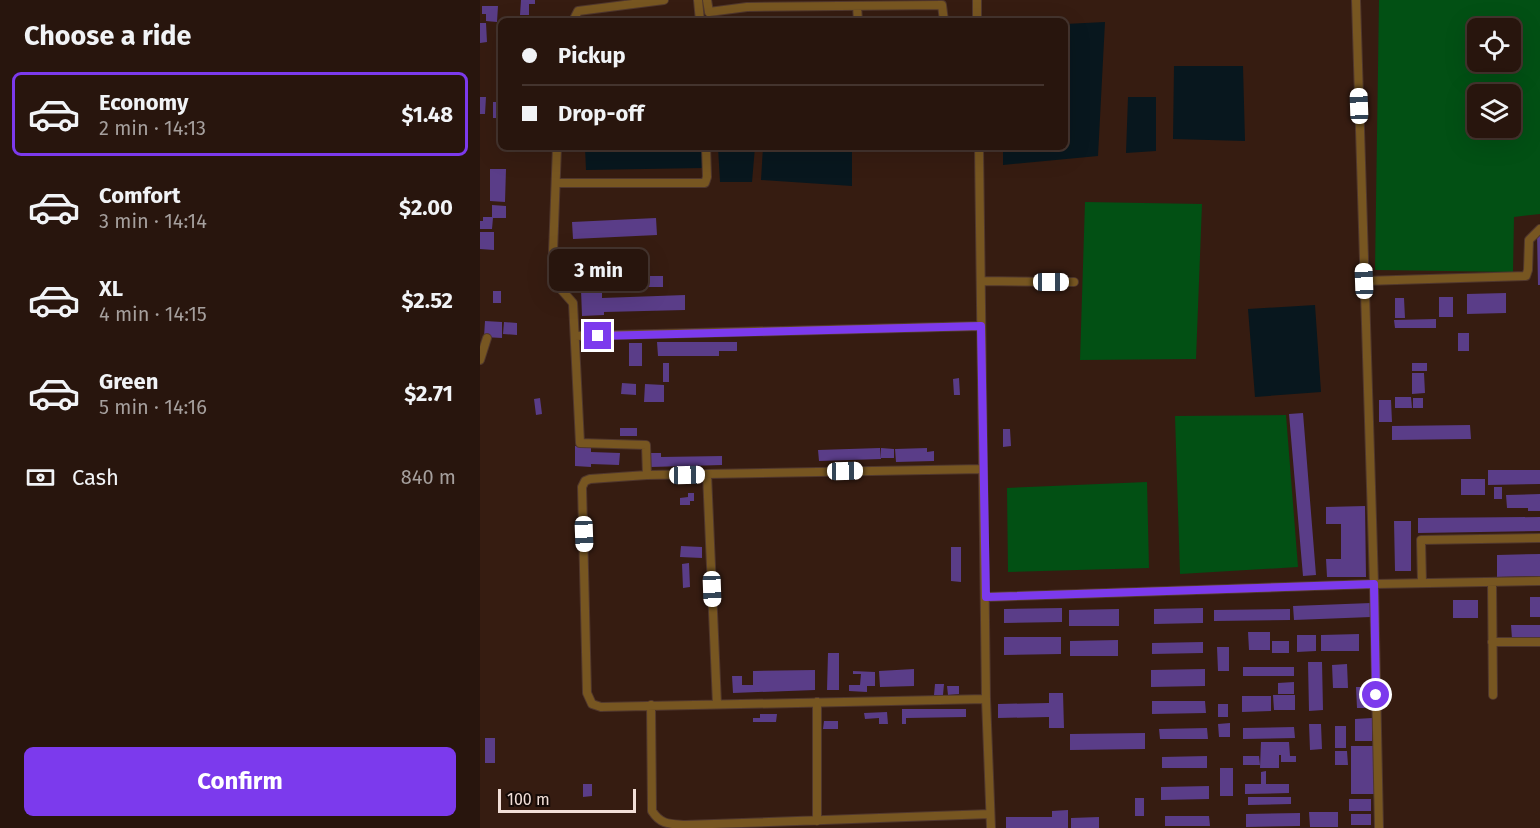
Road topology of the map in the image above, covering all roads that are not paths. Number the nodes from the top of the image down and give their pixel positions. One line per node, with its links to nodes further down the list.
1 (664, 0): 8 (street)
2 (698, 0): 9 (street)
3 (707, 0): 7 (street)
4 (976, 0): 12 (street)
5 (1356, 0): 19 (street)
6 (942, 2): 7 (street); 11 (street)
7 (857, 6): 10 (street)
8 (574, 18)
9 (699, 18)
10 (858, 18)
11 (944, 18)
12 (977, 18)
13 (557, 150): 16 (street)
14 (706, 150): 16 (street)
15 (979, 150): 18 (street)
16 (556, 183): 22 (street)
17 (1540, 229): 19 (street)
18 (981, 281): 20 (street); 21 (street)
19 (1364, 281): 31 (street)
20 (1074, 282)
21 (981, 326): 22 (street); 25 (street)
22 (575, 336): 27 (street)
23 (487, 338): 24 (street)
24 (480, 360)
25 (983, 469): 26 (street); 33 (street)
26 (707, 474): 27 (street); 39 (street)
27 (646, 475): 40 (street)
28 (1540, 538): 32 (street)
29 (1492, 582): 30 (street); 32 (street); 34 (street)
30 (1540, 582)
31 (1374, 584): 32 (street); 33 (street); 44 (street)
32 (1422, 584)
33 (986, 597): 37 (street)
34 (1492, 642): 35 (street); 36 (street)
35 (1540, 642)
36 (1493, 695)
37 (987, 699): 38 (street); 41 (street)
38 (817, 702): 39 (street); 42 (street)
39 (717, 704): 40 (street)
40 (651, 705): 42 (street)
41 (990, 814): 42 (street); 43 (street)
42 (817, 821)
43 (991, 828)
44 (1379, 828)

